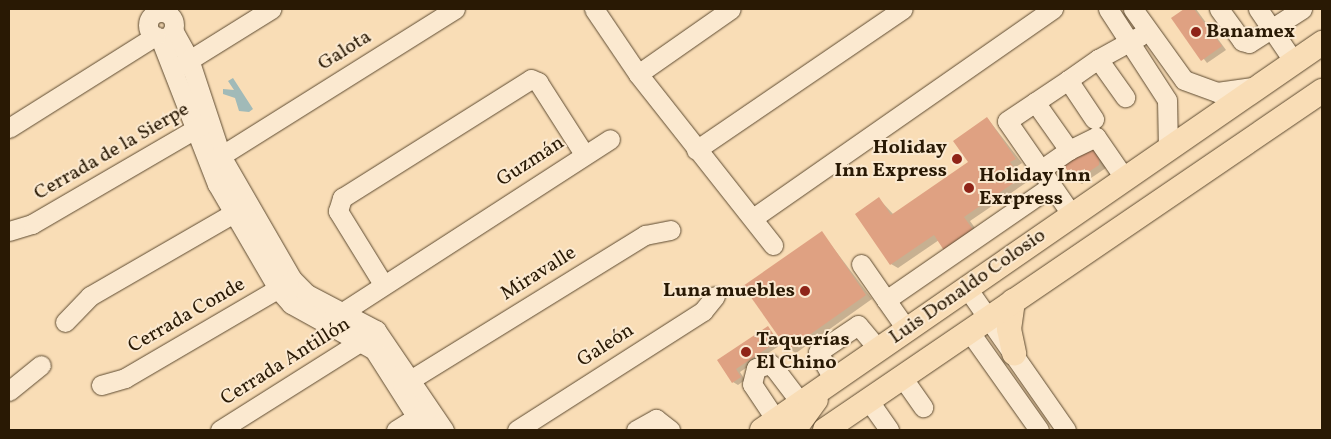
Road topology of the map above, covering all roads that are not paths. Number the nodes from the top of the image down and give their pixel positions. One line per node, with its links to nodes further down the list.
1 (271, 9): 18 (street)
2 (455, 9): 34 (street, Galota)
3 (594, 9): 19 (street)
4 (731, 9): 19 (street)
5 (903, 9): 31 (street)
6 (1108, 9): 14 (street)
7 (1133, 9): 13 (street)
8 (1219, 9): 12 (street)
9 (1258, 9): 12 (street)
10 (1302, 9): 12 (street)
11 (1045, 11): 40 (street)
12 (1272, 29): 17 (street)
13 (1148, 31): 14 (street); 21 (street)
14 (1131, 42): 16 (street); 30 (street)
15 (1322, 43): 17 (main road, Luis Donaldo Colosio)
16 (1098, 59): 20 (street); 23 (street)
17 (1294, 62): 21 (main road, Luis Donaldo Colosio)
18 (182, 64): 26 (street); 27 (street); 28 (street)
19 (638, 74): 31 (street)
20 (1068, 80): 24 (street); 25 (street)
21 (1258, 86): 30 (main road, Luis Donaldo Colosio)
22 (1322, 91): 50 (main road, Luis Donaldo Colosio)
23 (1125, 97)
24 (1035, 102): 32 (street); 35 (street)
25 (1094, 119)
26 (209, 121): 28 (street, Cerrada de la Sierpe); 34 (street)
27 (9, 128)
28 (192, 130): 34 (street); 42 (street, Cerrada de la Sierpe)
29 (610, 139): 33 (street)
30 (1168, 149): 36 (main road, Luis Donaldo Colosio)
31 (696, 150): 40 (street)
32 (1069, 150): 35 (street); 36 (street)
33 (584, 154): 46 (street, Guzmán); 46 (street, Guzmán)
34 (214, 160): 38 (street)
35 (1040, 170): 37 (street)
36 (1125, 179): 39 (main road, Luis Donaldo Colosio)
37 (1051, 186): 39 (street); 49 (street)
38 (240, 208): 45 (street); 52 (street)
39 (1072, 215): 47 (main road, Luis Donaldo Colosio)
40 (753, 218): 43 (street)
41 (671, 230): 60 (street, Miravalle)
42 (9, 231)
43 (772, 245)
44 (861, 264): 49 (street)
45 (285, 284): 51 (street); 61 (street, Cerrada Conde)
46 (383, 284): 51 (street)
47 (966, 288): 53 (street); 54 (main road, Luis Donaldo Colosio)
48 (715, 296): 72 (street, Galeón)
49 (886, 300): 54 (street)
50 (1013, 302): 53 (main road, Luis Donaldo Colosio); 57 (main road)
51 (334, 318): 55 (street)
52 (65, 322)
53 (978, 325): 57 (street); 59 (main road, Luis Donaldo Colosio); 77 (street)
54 (907, 330): 56 (main road, Luis Donaldo Colosio)
55 (369, 336): 60 (street); 69 (street, Cerrada Antillón)
56 (878, 349): 62 (main road, Luis Donaldo Colosio); 62 (street)
57 (1014, 353): 78 (street)
58 (41, 365): 63 (street)
59 (902, 378): 64 (main road, Luis Donaldo Colosio); 66 (street)
60 (406, 382): 67 (street)
61 (101, 385)
62 (827, 385): 65 (main road, Luis Donaldo Colosio); 68 (main road)
63 (9, 391)
64 (869, 401): 75 (main road, Luis Donaldo Colosio); 76 (street)
65 (800, 403): 68 (main road, Luis Donaldo Colosio); 68 (street)
66 (923, 407)
67 (424, 419): 70 (street); 71 (street)
68 (778, 427)
69 (220, 430)
70 (396, 430)
71 (444, 430)
72 (516, 430)
73 (636, 430): 74 (street)
74 (670, 430)
75 (826, 430)
76 (889, 430)
77 (1039, 430)
78 (1066, 430)

